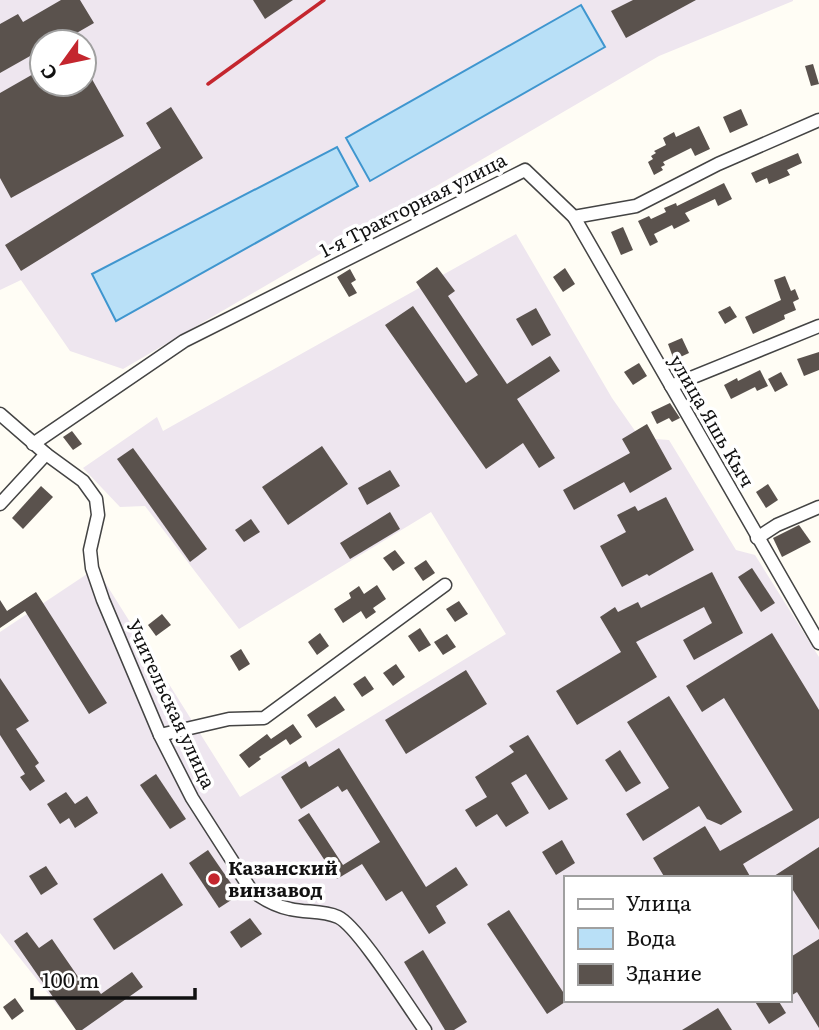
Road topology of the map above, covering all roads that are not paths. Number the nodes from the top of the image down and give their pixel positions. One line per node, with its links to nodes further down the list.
1 (819, 120): 2 (street)
2 (574, 217): 4 (street, улица Яшь Кыч); 6 (street, 1-я Тракторная улица)
3 (819, 326): 4 (street)
4 (671, 386): 10 (street, улица Яшь Кыч)
5 (0, 414): 6 (street, Учительская улица)
6 (33, 444): 7 (street, Учительская улица)
7 (46, 454): 8 (street); 13 (street, Учительская улица)
8 (0, 504)
9 (819, 507): 10 (street)
10 (757, 538): 12 (street, улица Яшь Кыч)
11 (445, 585): 13 (street)
12 (819, 643)
13 (160, 735): 14 (street, Учительская улица)
14 (425, 1030)

